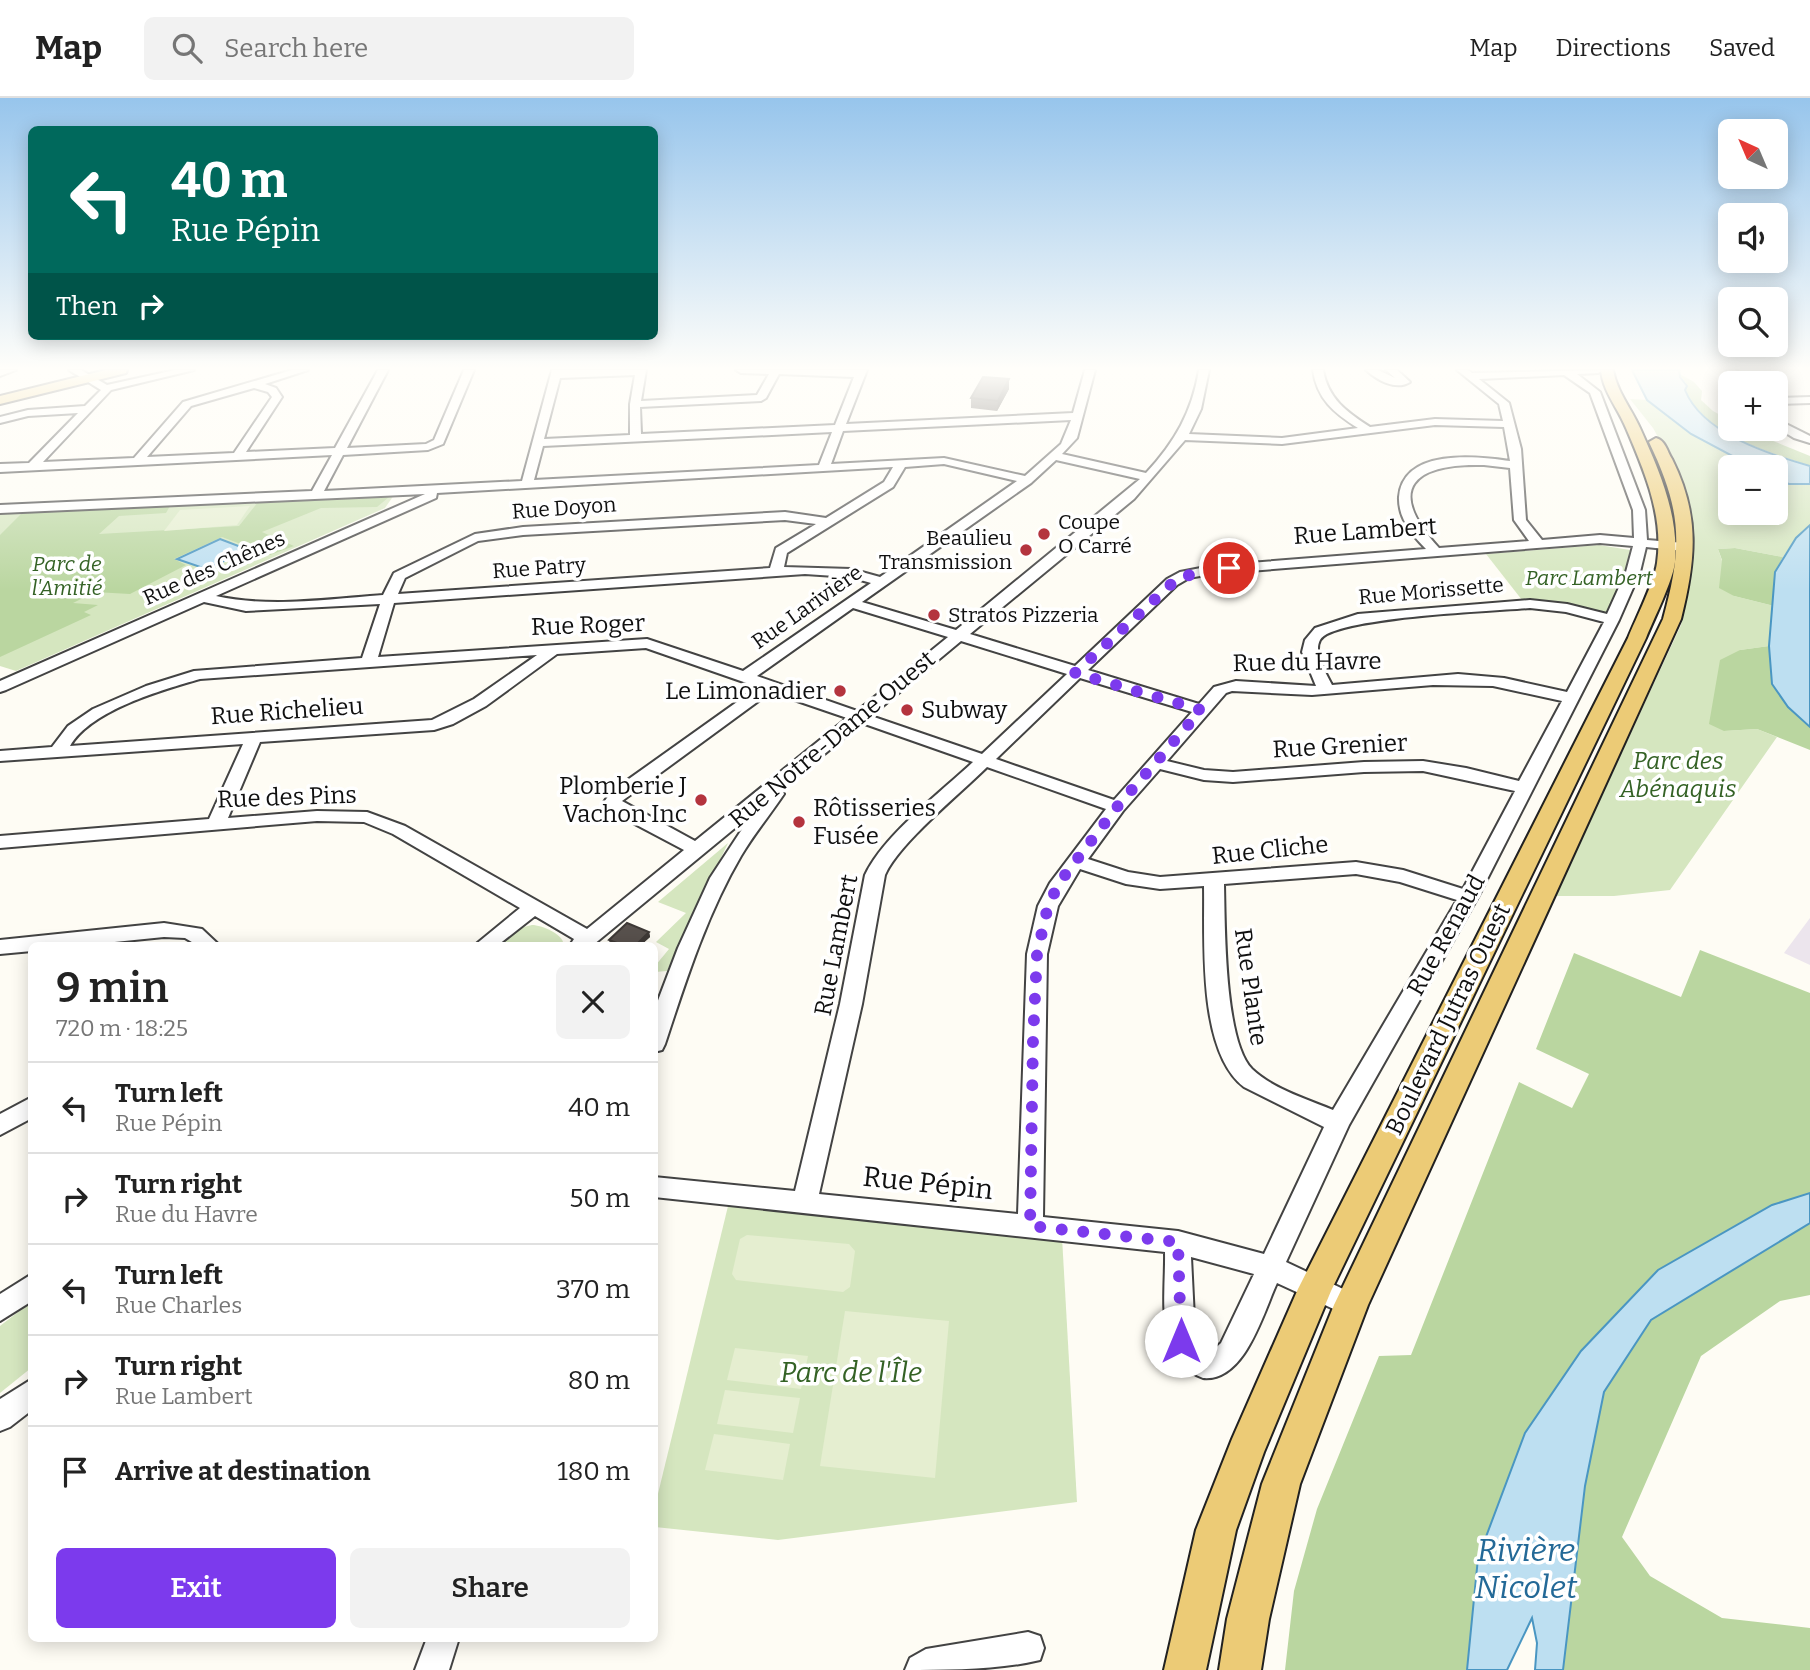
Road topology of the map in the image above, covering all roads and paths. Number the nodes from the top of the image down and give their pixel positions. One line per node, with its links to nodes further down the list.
1 (55, 443): 20 (street)
2 (153, 443): 16 (street)
3 (246, 443): 15 (street)
4 (345, 443): 13 (street)
5 (437, 443): 13 (street)
6 (538, 443): 24 (street)
7 (833, 443): 19 (street)
8 (1066, 443): 14 (street, Rue Larivière)
9 (1178, 443): 22 (street, Rue Notre-Dame Ouest)
10 (1512, 443): 18 (street)
11 (1615, 443): 30 (street, Rue Renaud)
12 (1640, 443): 30 (main road, Boulevard Jutras Ouest)
13 (340, 452): 15 (street); 26 (street)
14 (1054, 456): 22 (street); 23 (street, Rue Larivière)
15 (237, 457): 16 (street)
16 (137, 462): 20 (street)
17 (901, 463): 19 (street); 23 (street); 28 (street)
18 (1516, 465): 29 (street); 31 (street)
19 (824, 466): 24 (street)
20 (32, 467): 21 (street)
21 (0, 468)
22 (1149, 477): 38 (street, Rue Notre-Dame Ouest)
23 (1027, 480): 33 (street, Rue Larivière)
24 (527, 484): 25 (street)
25 (446, 489): 26 (street); 34 (street, Rue des Chênes)
26 (316, 495): 27 (street)
27 (0, 509)
28 (831, 522): 32 (street); 35 (street, Rue Doyon)
29 (1538, 544): 30 (street, Rue Lambert); 31 (street, Rue Lambert)
30 (1665, 544): 37 (street, Rue Renaud); 80 (main road, Boulevard Jutras Ouest); 81 (main road, Boulevard Jutras Ouest)
31 (1436, 552): 41 (street, Rue Lambert)
32 (776, 573): 33 (street, Rue Patry); 35 (street, Rue Patry)
33 (880, 581): 36 (street, Rue Larivière)
34 (202, 597): 35 (street, Rue Patry); 43 (street, Rue des Chênes)
35 (388, 600): 40 (street, Rue Doyon)
36 (849, 602): 38 (street); 42 (street, Rue Larivière)
37 (1612, 620): 45 (street, Rue Morissette); 46 (street, Rue Renaud)
38 (955, 637): 41 (street); 48 (street, Rue Notre-Dame Ouest)
39 (555, 648): 40 (street, Rue Roger); 42 (street, Rue Roger); 49 (street, Rue Richelieu)
40 (369, 661): 50 (street, Rue Roger)
41 (1075, 673): 47 (street); 52 (street, Rue Lambert)
42 (745, 677): 44 (street, Rue Roger)
43 (3, 682)
44 (769, 686): 48 (street, Rue Roger); 59 (street)
45 (1326, 690): 46 (street, Rue du Havre); 47 (street, Rue du Havre)
46 (1571, 698): 55 (street, Rue Renaud)
47 (1201, 710): 53 (street, Rue du Havre)
48 (860, 717): 52 (street, Rue Roger); 54 (street, Rue Notre-Dame Ouest)
49 (254, 738): 50 (street, Rue Richelieu); 57 (street)
50 (58, 752): 51 (street, Rue Richelieu)
51 (0, 756)
52 (985, 761): 56 (street, Rue Roger); 75 (street, Rue Lambert)
53 (1156, 762): 55 (street, Rue Grenier); 56 (street, Rue du Havre)
54 (785, 779): 59 (street, Rue Notre-Dame Ouest); 70 (street)
55 (1525, 788): 62 (street, Rue Renaud)
56 (1117, 807): 60 (street, Rue du Havre)
57 (216, 824): 58 (street, Rue des Pins); 63 (street, Rue des Pins)
58 (0, 842)
59 (698, 850): 67 (street, Rue Notre-Dame Ouest)
60 (1076, 861): 61 (street, Rue Cliche); 76 (street, Rue du Havre)
61 (1214, 881): 62 (street, Rue Cliche); 72 (street, Rue Plante)
62 (1468, 897): 72 (street, Rue Renaud)
63 (533, 908): 66 (street); 67 (street, Rue des Pins)
64 (51, 942): 65 (street)
65 (206, 942)
66 (489, 942)
67 (584, 942)
68 (28, 944): 69 (street)
69 (0, 947)
70 (658, 1033)
71 (28, 1108): 73 (street)
72 (1338, 1123): 78 (street, Rue Renaud)
73 (0, 1126)
74 (658, 1186): 75 (street, Rue Pépin)
75 (805, 1202): 76 (street, Rue Pépin)
76 (1030, 1226): 77 (street, Rue Pépin)
77 (1178, 1242): 78 (street, Rue Pépin); 78 (street, Rue Renaud)
78 (1269, 1267): 80 (street, Rue Pépin)
79 (28, 1289): 82 (street)
80 (1315, 1289): 81 (street, Rue Pépin); 89 (main road, Boulevard Jutras Ouest)
81 (1351, 1305): 90 (main road, Boulevard Jutras Ouest)
82 (0, 1309)
83 (28, 1395): 84 (street)
84 (0, 1417)
85 (442, 1642): 87 (street)
86 (1028, 1648): 88 (street)
87 (432, 1670)
88 (922, 1670)
89 (1185, 1670)
90 (1240, 1670)

